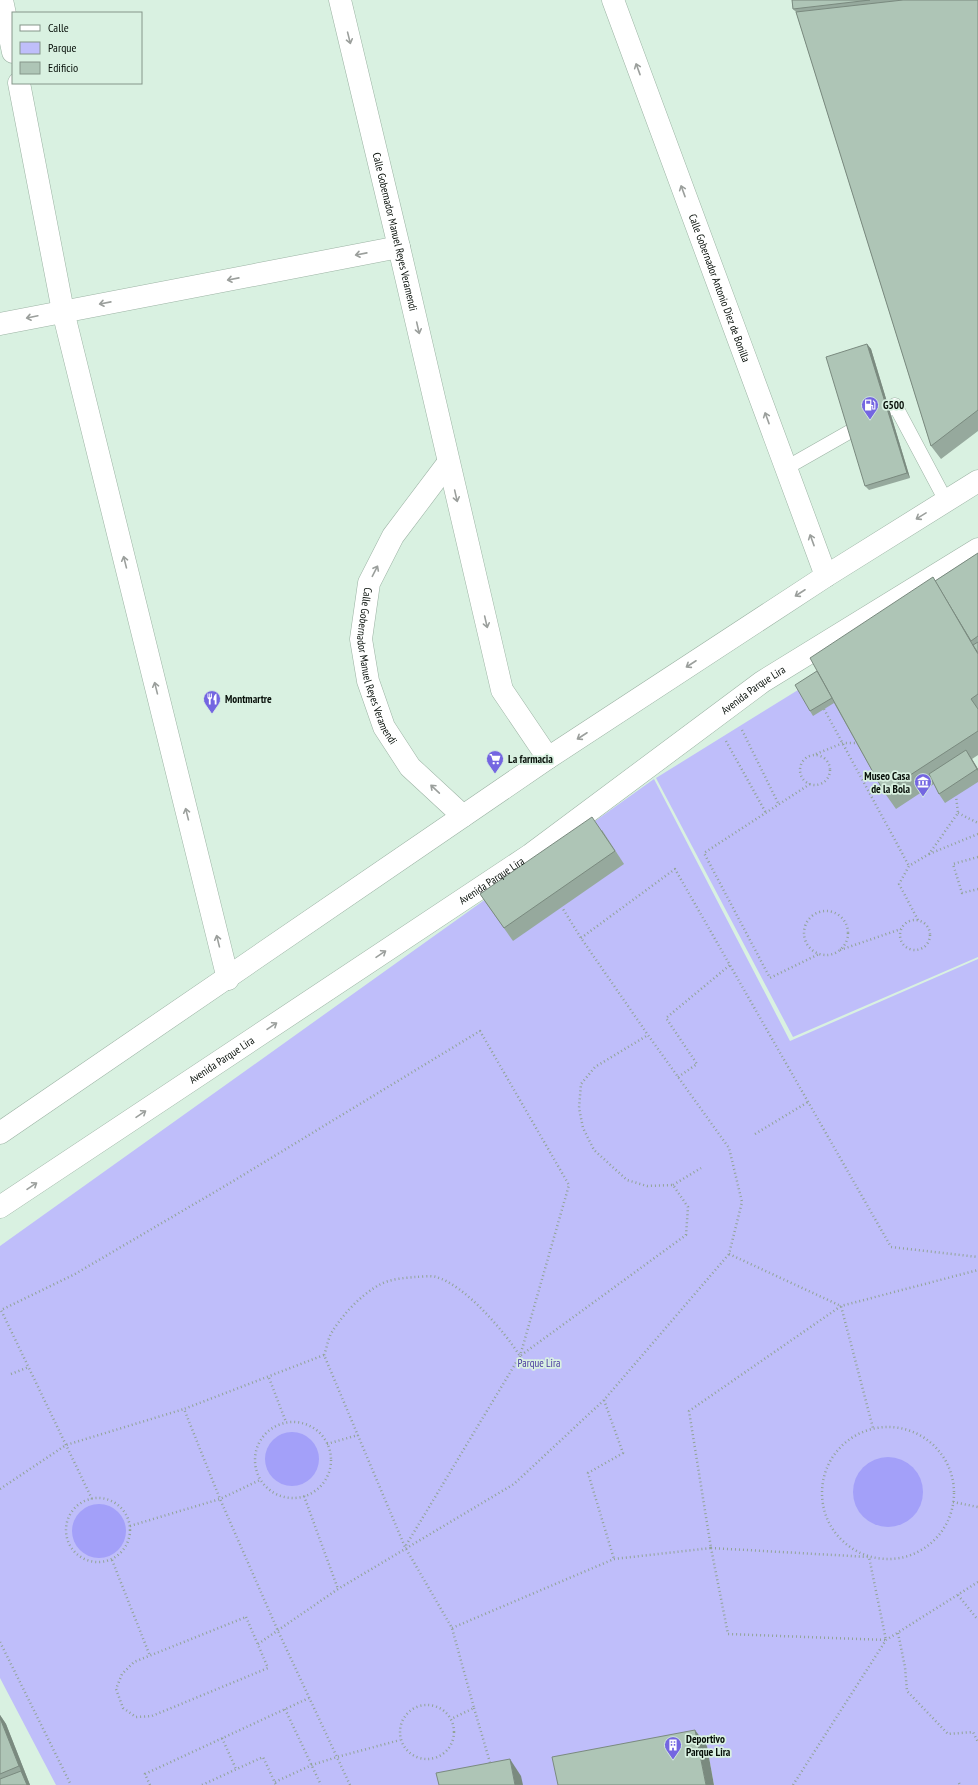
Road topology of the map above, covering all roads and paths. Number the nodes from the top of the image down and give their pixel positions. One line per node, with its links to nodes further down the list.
1 (2, 0): 4 (street)
2 (340, 0): 6 (street, Calle Gobernador Manuel Reyes Veramendi, one-way to 6)
3 (613, 0): 12 (street, Calle Gobernador Antonio Diez de Bonilla, one-way to 3)
4 (8, 46)
5 (19, 84): 7 (street)
6 (399, 247): 7 (street, one-way to 7); 11 (street, Calle Gobernador Manuel Reyes Veramendi, one-way to 11)
7 (63, 311): 8 (street, one-way to 8); 43 (street, one-way to 7)
8 (0, 324)
9 (889, 409): 14 (lane)
10 (850, 431): 12 (lane)
11 (448, 463): 23 (street, Calle Gobernador Manuel Reyes Veramendi, one-way to 23); 29 (street, Calle Gobernador Manuel Reyes Veramendi, one-way to 11)
12 (786, 468): 16 (street, Calle Gobernador Antonio Diez de Bonilla, one-way to 12)
13 (978, 481): 14 (street)
14 (946, 501): 16 (street, one-way to 16)
15 (978, 549): 51 (street, Avenida Parque Lira, one-way to 15)
16 (826, 576): 23 (street, one-way to 23)
17 (824, 709): 20 (path)
18 (736, 732): 26 (path)
19 (730, 736): 27 (path)
20 (843, 743): 21 (path); 22 (path); 34 (path)
21 (859, 743)
22 (815, 755): 24 (path); 24 (path)
23 (548, 758): 29 (street)
24 (810, 784): 26 (path)
25 (956, 796): 28 (path)
26 (779, 805): 27 (path)
27 (766, 813): 41 (path)
28 (958, 814): 30 (path); 32 (path)
29 (463, 816): 43 (street)
30 (978, 823)
31 (978, 834): 32 (path)
32 (927, 855): 34 (path)
33 (978, 857): 35 (path)
34 (909, 866): 37 (path)
35 (978, 889)
36 (563, 909): 39 (path)
37 (918, 920): 38 (path); 38 (path)
38 (901, 929): 40 (path)
39 (581, 938): 42 (path); 44 (path)
40 (840, 950): 41 (path); 41 (path)
41 (819, 954)
42 (730, 965): 45 (path); 46 (path)
43 (228, 979): 47 (street)
44 (648, 1035): 45 (path); 50 (path)
45 (678, 1077): 52 (path)
46 (808, 1102): 48 (path); 53 (path)
47 (0, 1133)
48 (755, 1134)
49 (701, 1168): 50 (path)
50 (673, 1185): 58 (path)
51 (0, 1207)
52 (729, 1254): 55 (path); 62 (path)
53 (978, 1257)
54 (978, 1270): 55 (path)
55 (841, 1306): 65 (path); 78 (path)
56 (1, 1310): 58 (path); 59 (path)
57 (324, 1355): 58 (path); 61 (path); 66 (path)
58 (520, 1356): 77 (path)
59 (29, 1367): 60 (path); 68 (path)
60 (11, 1374)
61 (268, 1378): 63 (path); 64 (path)
62 (604, 1400): 77 (path); 80 (path)
63 (184, 1409): 68 (path); 73 (path)
64 (286, 1422): 67 (path); 69 (path)
65 (873, 1428): 74 (path); 79 (path)
66 (358, 1435): 67 (path); 77 (path)
67 (327, 1444): 71 (path)
68 (66, 1445): 70 (path); 72 (path)
69 (260, 1480): 71 (path); 73 (path)
70 (0, 1489)
71 (304, 1496): 83 (path)
72 (92, 1499): 76 (path); 81 (path)
73 (220, 1499): 76 (path); 87 (path)
74 (953, 1502): 75 (path); 79 (path)
75 (978, 1507)
76 (130, 1526): 81 (path)
77 (405, 1548): 83 (path); 86 (path)
78 (711, 1548): 79 (path); 80 (path); 89 (path)
79 (869, 1557): 89 (path)
80 (614, 1559): 86 (path)
81 (112, 1560): 92 (path)
82 (978, 1582): 84 (path)
83 (338, 1589): 87 (path)
84 (958, 1595): 85 (path); 88 (path)
85 (978, 1620)
86 (452, 1628): 94 (path)
87 (278, 1631): 91 (path); 93 (path)
88 (898, 1633): 89 (path); 99 (path)
89 (886, 1640): 111 (path)
90 (0, 1642): 105 (path)
91 (258, 1644): 92 (path); 92 (path)
92 (150, 1656)
93 (309, 1698): 95 (path); 100 (path)
94 (474, 1708): 96 (path); 103 (path)
95 (285, 1709): 97 (path); 101 (path)
96 (451, 1719): 98 (path); 98 (path)
97 (222, 1738): 102 (path); 106 (path)
98 (400, 1740): 100 (path)
99 (978, 1742)
100 (337, 1756): 101 (path); 110 (path)
101 (312, 1765): 104 (path); 109 (path)
102 (236, 1769): 104 (path); 107 (path)
103 (493, 1774)
104 (274, 1782): 108 (path)
105 (71, 1785)
106 (150, 1785)
107 (202, 1785)
108 (276, 1785)
109 (321, 1785)
110 (350, 1785)
111 (794, 1785)

